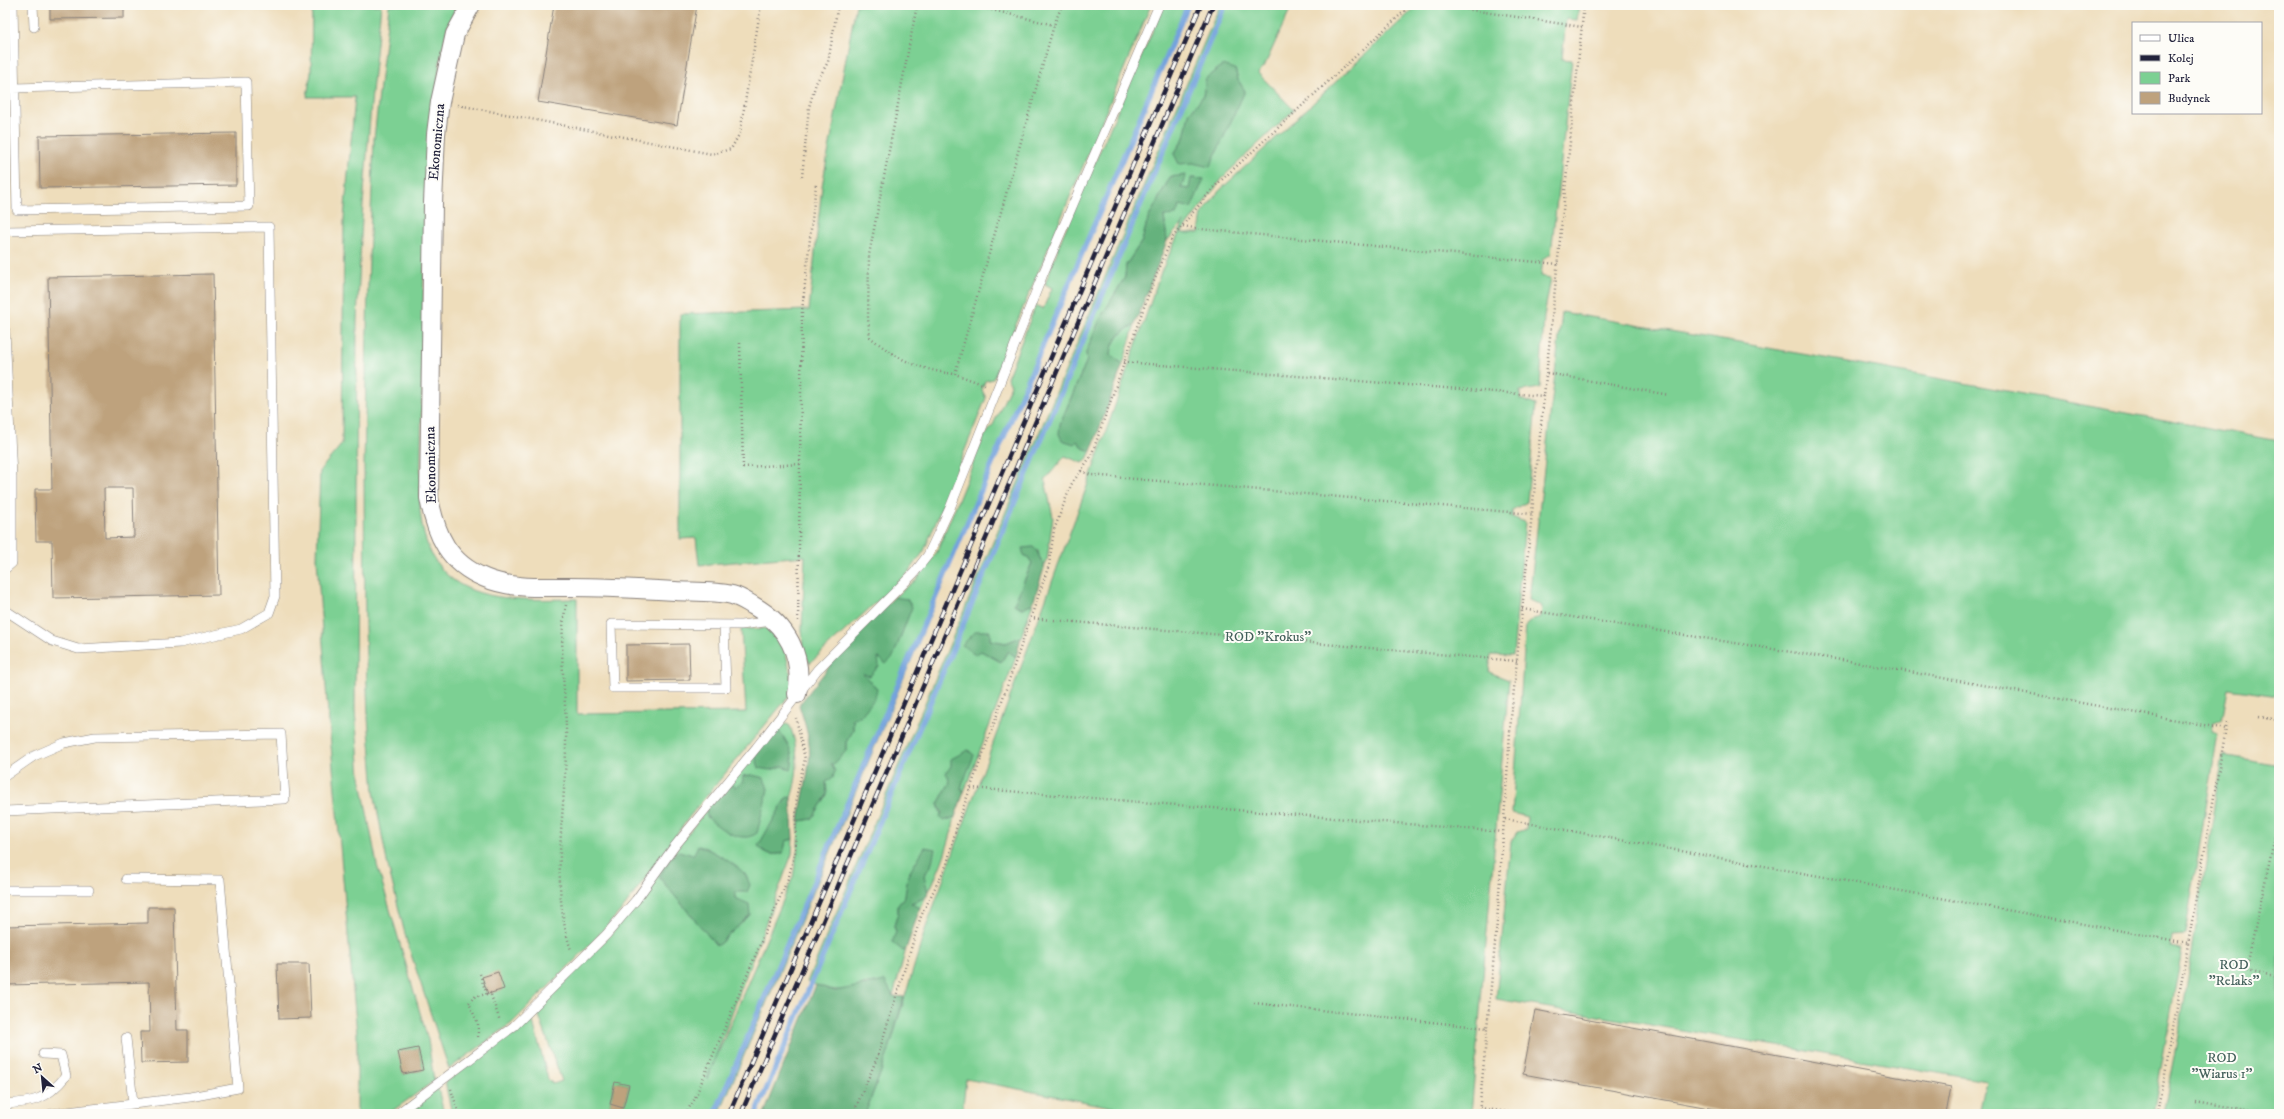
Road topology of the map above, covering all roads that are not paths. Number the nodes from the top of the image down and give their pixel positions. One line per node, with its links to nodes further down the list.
1 (13, 5): 6 (lane)
2 (33, 5): 5 (lane)
3 (471, 5): 13 (street, Ekonomiczna)
4 (1159, 5): 15 (lane)
5 (34, 27)
6 (10, 88): 6 (lane)
7 (5, 231): 12 (lane)
8 (5, 331): 9 (lane)
9 (7, 423): 10 (lane)
10 (8, 477): 11 (lane)
11 (5, 569)
12 (5, 610)
13 (774, 621): 14 (lane); 15 (street, Ekonomiczna)
14 (724, 625): 14 (lane)
15 (795, 698): 26 (lane)
16 (5, 776): 17 (lane)
17 (5, 811)
18 (126, 879): 23 (lane)
19 (5, 890): 20 (lane)
20 (89, 890)
21 (126, 1038): 23 (lane)
22 (43, 1054): 24 (lane)
23 (133, 1103): 25 (lane)
24 (5, 1104)
25 (51, 1114)
26 (396, 1114)

